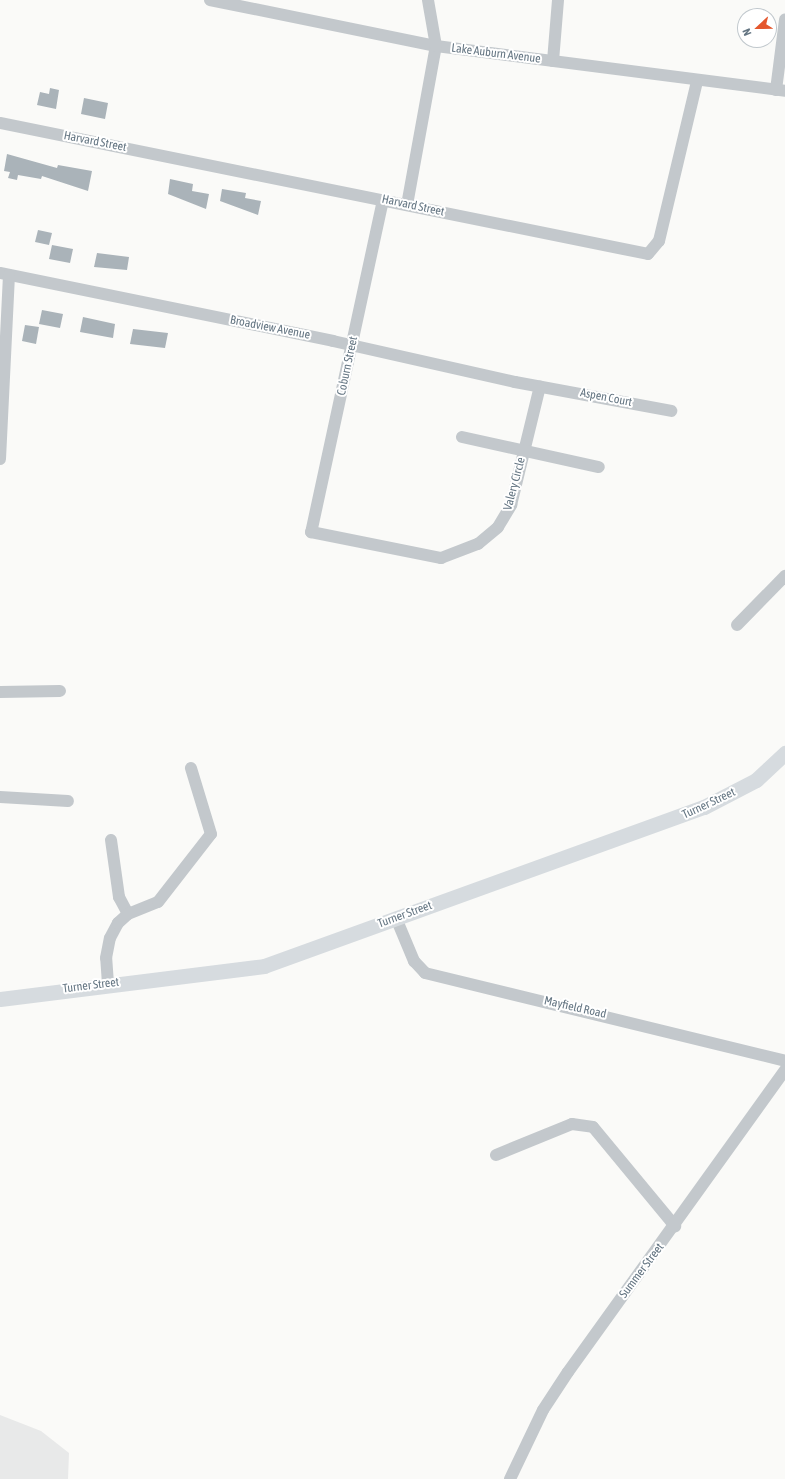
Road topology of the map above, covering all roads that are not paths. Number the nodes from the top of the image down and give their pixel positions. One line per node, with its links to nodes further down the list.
1 (210, 0): 5 (street, Lake Auburn Avenue)
2 (428, 0): 5 (street)
3 (558, 0): 6 (street)
4 (785, 20): 8 (street)
5 (436, 46): 6 (street, Lake Auburn Avenue); 11 (street)
6 (553, 61): 7 (street, Lake Auburn Avenue)
7 (697, 82): 8 (street, Lake Auburn Avenue); 11 (street, Harvard Street)
8 (780, 91)
9 (0, 123): 10 (street, Harvard Street)
10 (383, 200): 11 (street, Harvard Street); 13 (street, Coburn Street)
11 (407, 205)
12 (5, 274): 13 (street, Broadview Avenue); 18 (street)
13 (352, 345): 14 (street, Broadview Avenue); 20 (street, Coburn Street)
14 (540, 386): 15 (street, Aspen Court); 17 (street, Valery Circle)
15 (671, 411)
16 (462, 437): 17 (street)
17 (524, 450): 19 (street); 20 (street, Valery Circle)
18 (0, 459)
19 (599, 467)
20 (311, 532)
21 (785, 576): 22 (street)
22 (737, 624)
23 (60, 691): 24 (street)
24 (0, 692)
25 (785, 753): 31 (main road, Turner Street)
26 (191, 768): 30 (street)
27 (0, 797): 28 (street)
28 (68, 801)
29 (111, 840): 30 (street)
30 (128, 914): 32 (street)
31 (396, 918): 32 (main road, Turner Street); 34 (street, Mayfield Road)
32 (108, 984): 33 (main road, Turner Street)
33 (0, 999)
34 (785, 1061)
35 (785, 1070): 37 (street, Summer Street)
36 (496, 1156): 37 (street)
37 (675, 1226): 38 (street, Summer Street)
38 (510, 1479)

